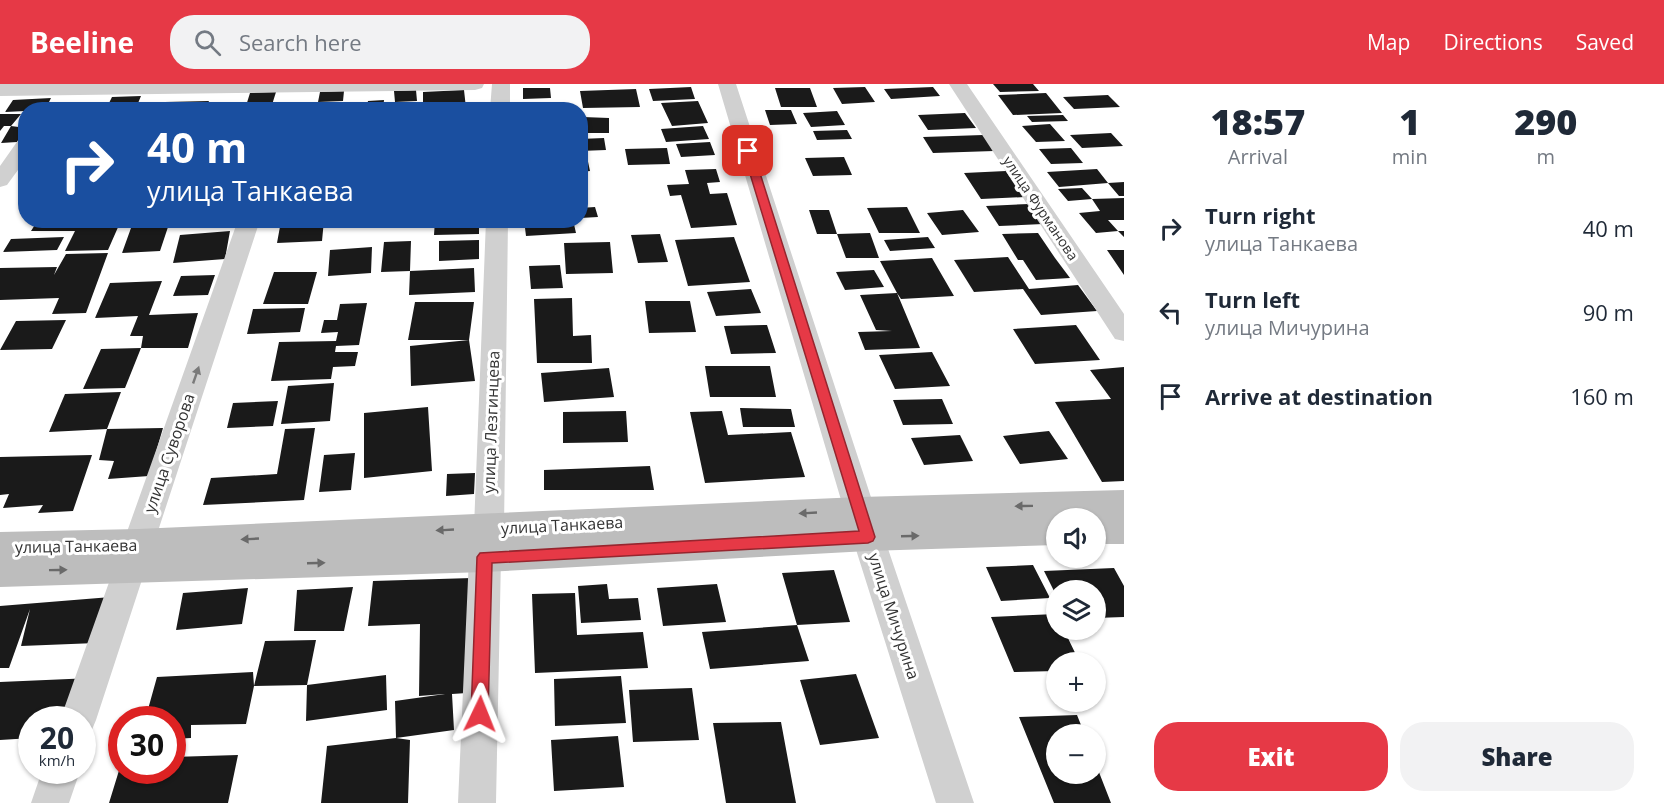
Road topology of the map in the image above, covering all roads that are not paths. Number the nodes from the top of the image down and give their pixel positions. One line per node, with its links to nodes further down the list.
1 (475, 84): 5 (street)
2 (501, 84): 10 (street)
3 (727, 84): 17 (street, улица Мичурина)
4 (958, 84): 15 (street, улица Фурманова)
5 (289, 86): 6 (street); 9 (street)
6 (61, 89): 7 (street); 8 (street)
7 (0, 90)
8 (53, 102)
9 (282, 102)
10 (501, 102)
11 (18, 155): 12 (street)
12 (0, 181)
13 (246, 228): 23 (street, улица Суворова, one-way to 13)
14 (497, 228): 21 (street, улица Лезгинцева)
15 (1124, 333)
16 (1124, 504): 17 (main road, улица Танкаева, one-way to 17)
17 (864, 524): 20 (main road, улица Танкаева, one-way to 20); 21 (main road, улица Танкаева); 29 (street, улица Мичурина)
18 (1106, 530): 19 (main road)
19 (1124, 530)
20 (1046, 531)
21 (487, 543): 23 (main road, улица Танкаева); 28 (street, улица Лезгинцева)
22 (0, 547): 23 (main road, улица Танкаева)
23 (133, 557): 24 (main road, улица Танкаева, one-way to 23); 25 (street, улица Суворова)
24 (0, 572)
25 (83, 706)
26 (57, 784): 27 (street)
27 (50, 803)
28 (477, 803)
29 (956, 803)

